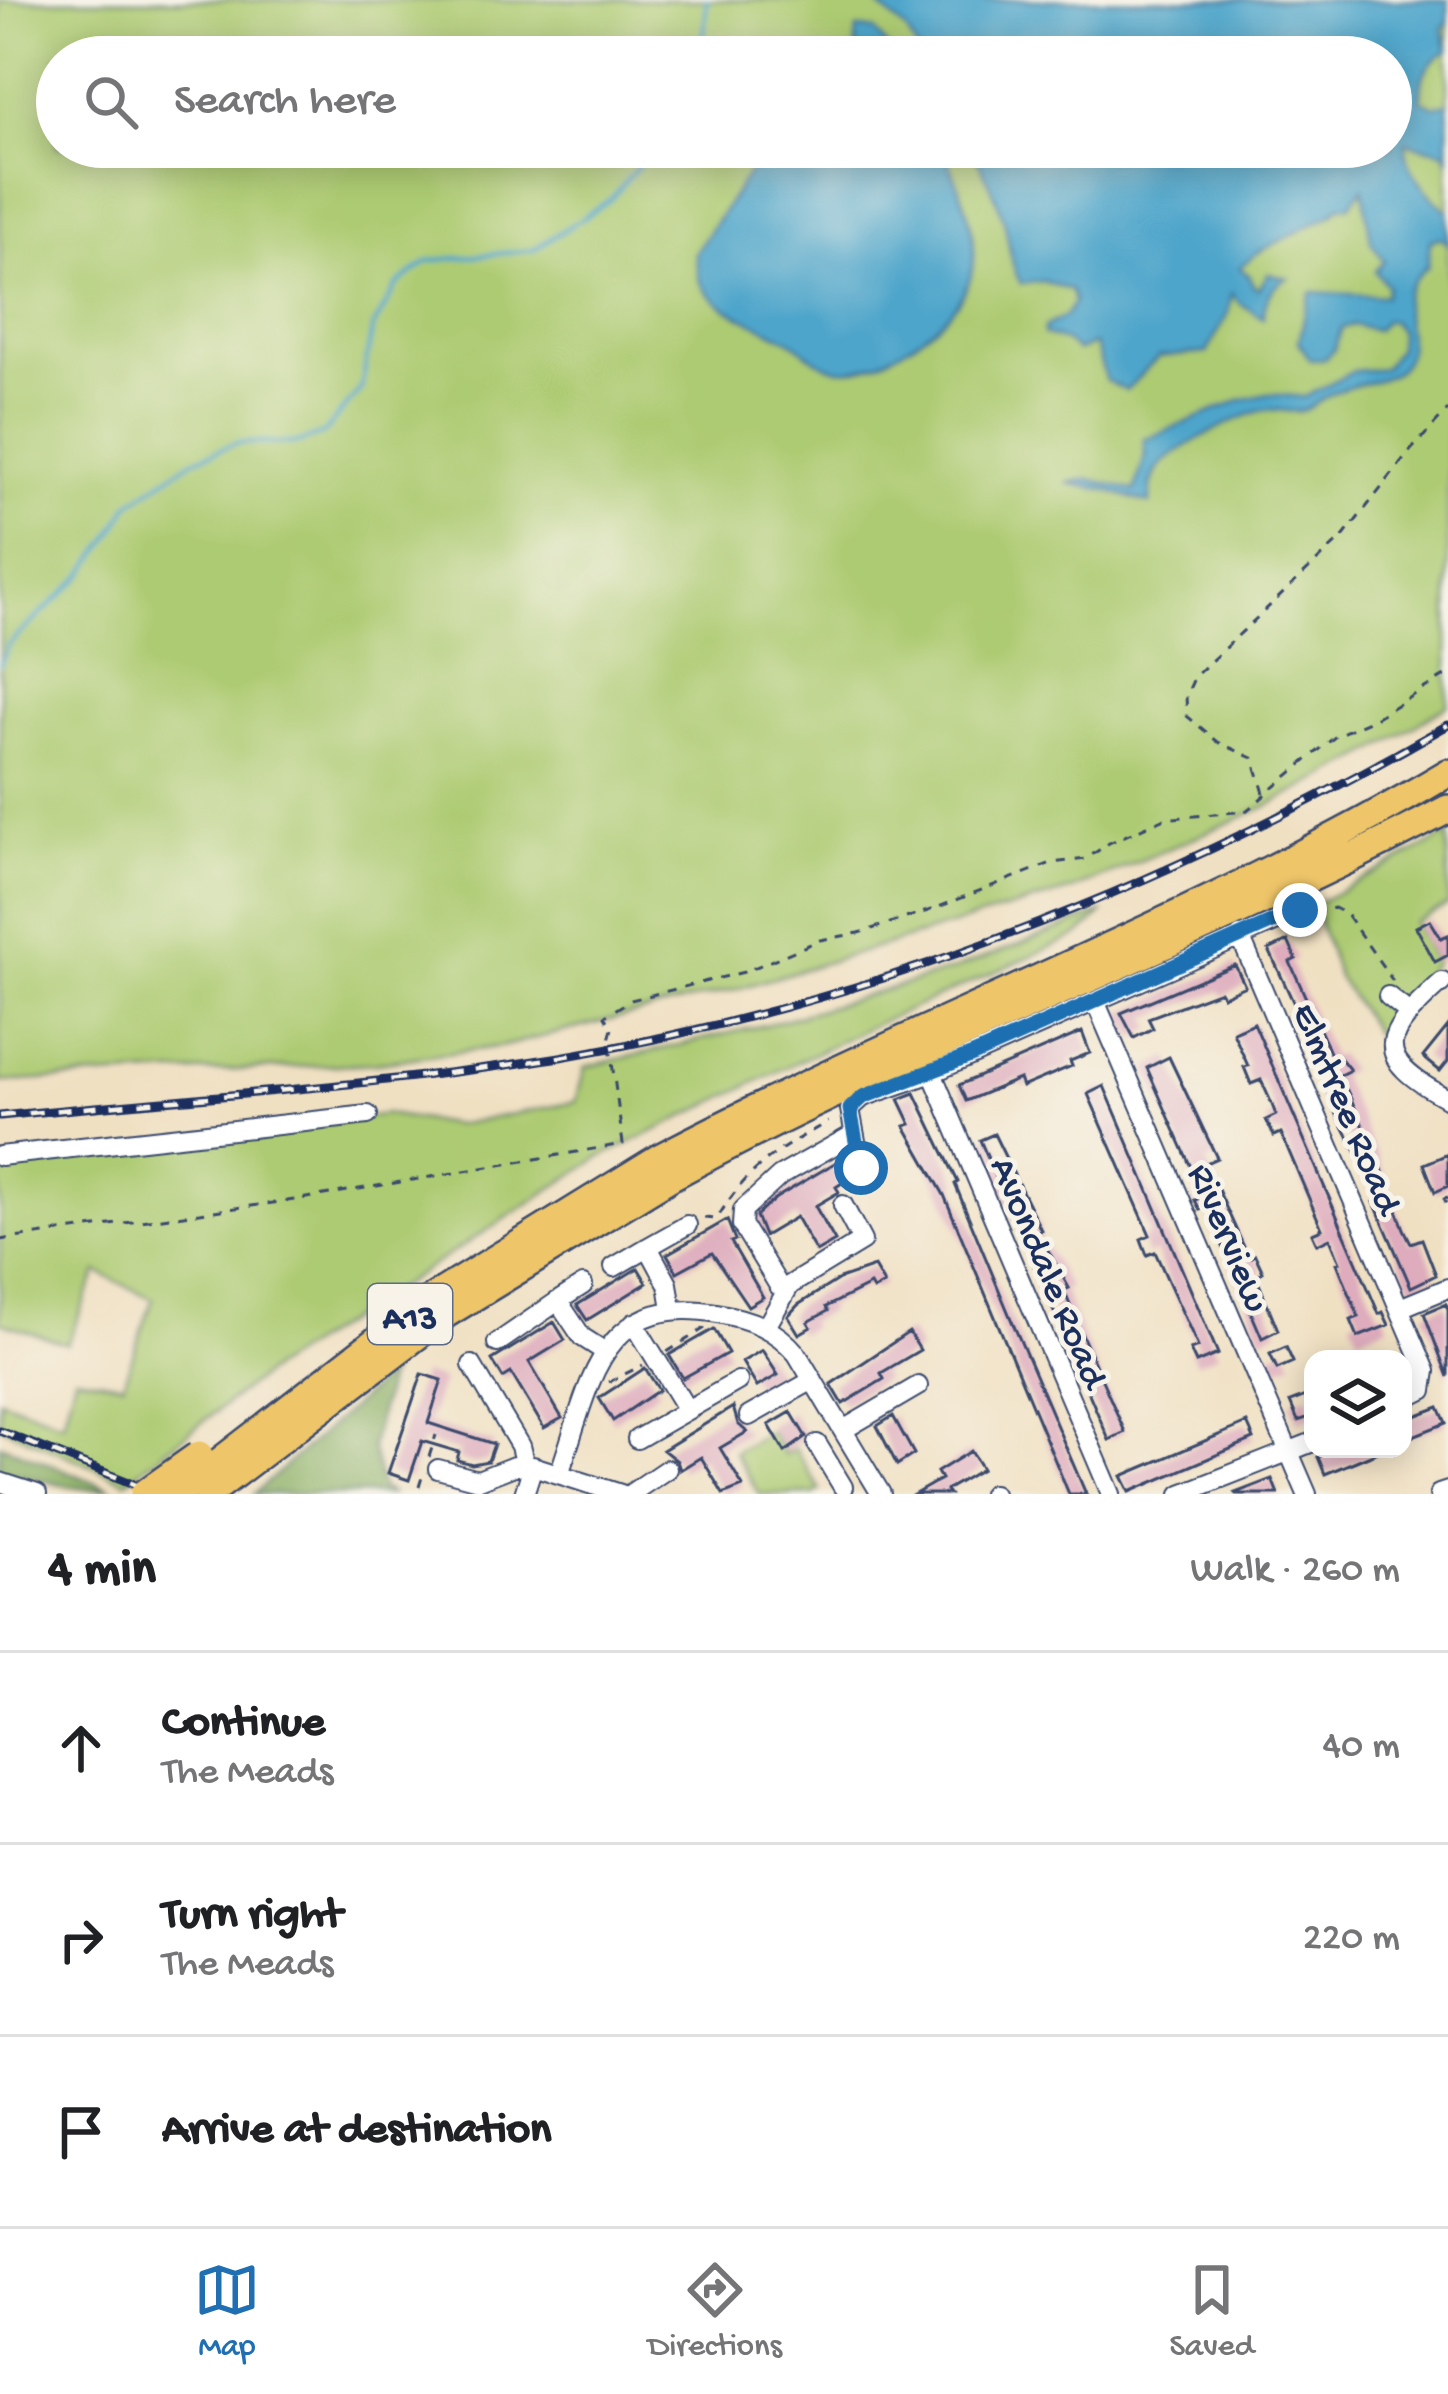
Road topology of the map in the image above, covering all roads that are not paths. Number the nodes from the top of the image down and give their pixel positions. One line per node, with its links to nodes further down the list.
1 (1448, 773): 14 (highway, A13)
2 (1448, 809): 14 (highway, A13)
3 (1300, 910): 4 (street)
4 (1240, 936): 7 (street); 25 (street, Elmtree Road)
5 (1442, 982): 8 (street)
6 (1388, 996): 8 (street)
7 (1096, 1003): 9 (street); 43 (street, Riverview)
8 (1402, 1019): 10 (street)
9 (932, 1073): 12 (street); 63 (street, Avondale Road)
10 (1448, 1099)
11 (368, 1115): 13 (street)
12 (854, 1134): 15 (street); 21 (street)
13 (0, 1156)
14 (665, 1168): 23 (highway, A13, bridge); 37 (highway, A13, bridge)
15 (861, 1168)
16 (843, 1204): 28 (street)
17 (691, 1221): 18 (street)
18 (648, 1247): 19 (street); 26 (street)
19 (614, 1267)
20 (583, 1285): 24 (street)
21 (778, 1286)
22 (1448, 1288): 25 (street)
23 (429, 1300): 55 (highway, A13, bridge); 56 (highway, A13, bridge)
24 (558, 1301): 29 (street); 30 (street)
25 (1400, 1308): 35 (street, Elmtree Road)
26 (672, 1310): 27 (street); 28 (street)
27 (634, 1323): 30 (street); 36 (street)
28 (766, 1327): 32 (street)
29 (497, 1343)
30 (604, 1351): 48 (street)
31 (472, 1365): 44 (street)
32 (813, 1380): 38 (street); 39 (street)
33 (738, 1381): 36 (street)
34 (918, 1386): 39 (street)
35 (1412, 1396)
36 (688, 1410): 40 (street)
37 (310, 1416): 57 (highway, A13, bridge); 58 (highway, A13, bridge)
38 (749, 1416)
39 (843, 1430): 47 (street)
40 (637, 1439)
41 (817, 1444): 52 (street)
42 (1304, 1446): 43 (street)
43 (1288, 1452): 64 (street); 65 (street, Riverview)
44 (529, 1466): 48 (street); 50 (street); 59 (street)
45 (434, 1468): 50 (street)
46 (667, 1469): 61 (street)
47 (868, 1472): 52 (street); 62 (street)
48 (559, 1474): 51 (street)
49 (0, 1482): 54 (street)
50 (460, 1486)
51 (599, 1491): 60 (street)
52 (838, 1491)
53 (1448, 1491): 66 (street)
54 (37, 1494)
55 (144, 1494)
56 (178, 1494)
57 (208, 1494)
58 (231, 1494)
59 (524, 1494)
60 (620, 1494)
61 (630, 1494)
62 (881, 1494)
63 (1111, 1494)
64 (1181, 1494)
65 (1307, 1494)
66 (1439, 1494)

